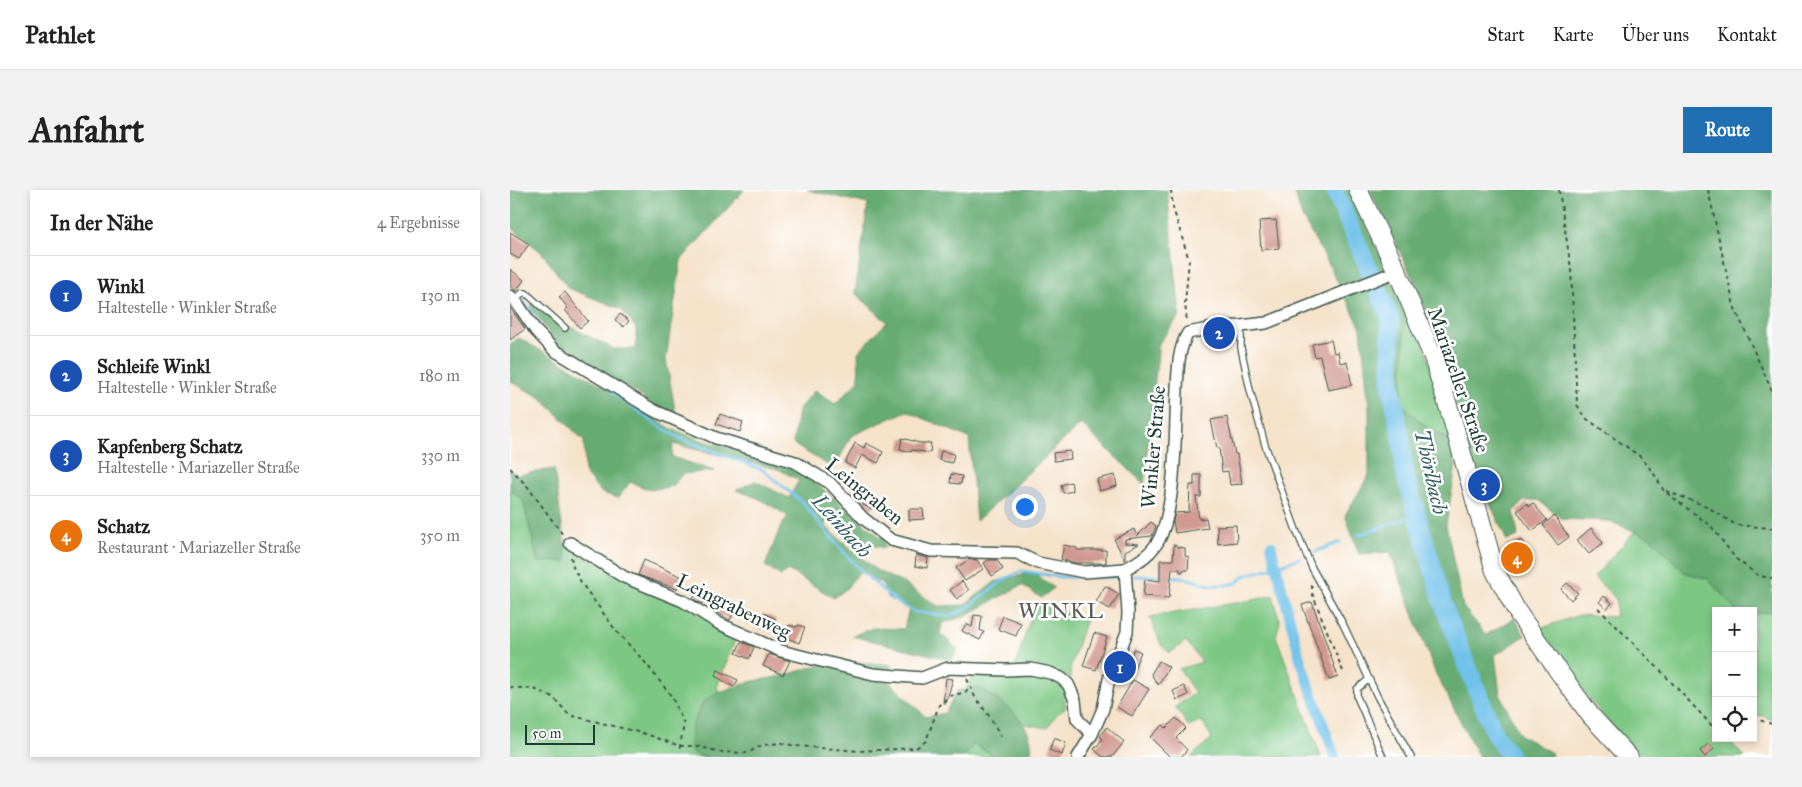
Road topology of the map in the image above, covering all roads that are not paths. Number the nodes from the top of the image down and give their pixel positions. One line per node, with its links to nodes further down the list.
1 (1358, 190): 2 (main road, Mariazeller Straße)
2 (1394, 272): 4 (street); 13 (main road, Mariazeller Straße)
3 (516, 297): 5 (lane); 7 (street, Leingraben)
4 (1241, 326): 7 (street, Winkler Straße); 8 (lane)
5 (565, 328)
6 (570, 543): 9 (street, Leingrabenweg)
7 (1125, 569): 9 (street)
8 (1369, 679): 11 (lane); 12 (lane)
9 (1092, 734): 10 (street)
10 (1078, 757)
11 (1382, 757)
12 (1411, 757)
13 (1629, 757)

